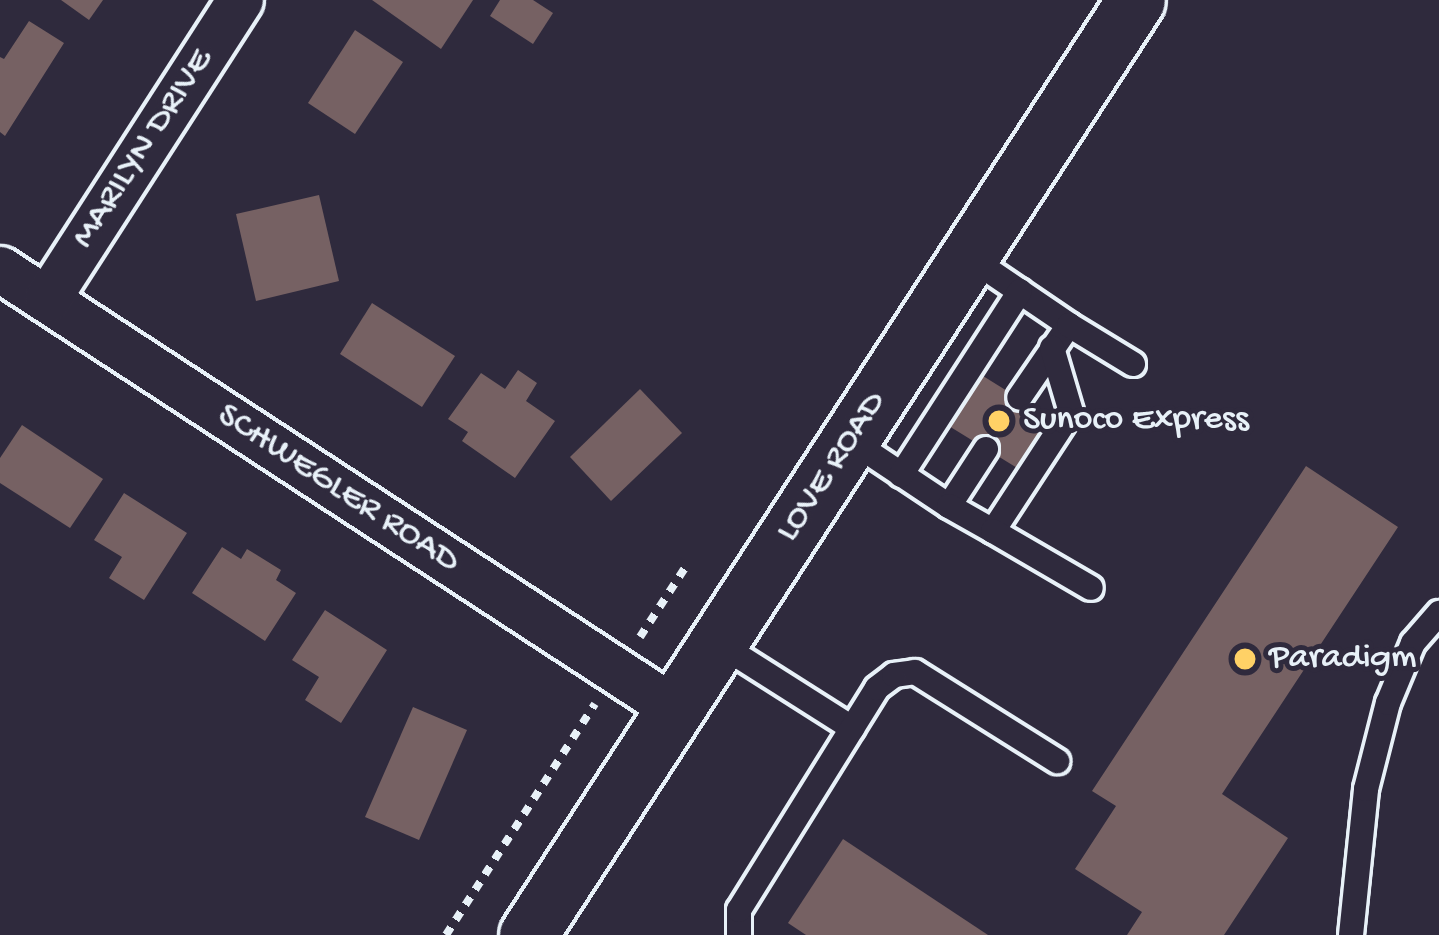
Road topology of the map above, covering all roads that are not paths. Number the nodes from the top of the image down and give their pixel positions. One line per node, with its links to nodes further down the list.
1 (240, 0): 6 (street, MARILYN DRIVE)
2 (1136, 0): 3 (street, LOVE ROAD)
3 (969, 257): 5 (lane); 11 (street, LOVE ROAD)
4 (0, 269): 6 (street, SCHWEGLER ROAD)
5 (1020, 292): 7 (lane); 13 (lane)
6 (46, 299): 19 (street, SCHWEGLER ROAD)
7 (1069, 325): 8 (lane); 9 (lane)
8 (1052, 348): 10 (lane); 15 (lane)
9 (1133, 364)
10 (1019, 398)
11 (850, 440): 13 (lane); 18 (street, LOVE ROAD)
12 (986, 449): 14 (lane)
13 (901, 476): 14 (lane)
14 (949, 506): 15 (lane)
15 (993, 531): 16 (lane)
16 (1091, 588)
17 (1439, 613): 24 (lane)
18 (718, 644): 19 (street, LOVE ROAD); 20 (lane)
19 (675, 710): 22 (street, LOVE ROAD)
20 (852, 728): 21 (lane); 23 (lane)
21 (1057, 761)
22 (542, 930)
23 (739, 935)
24 (1351, 935)

